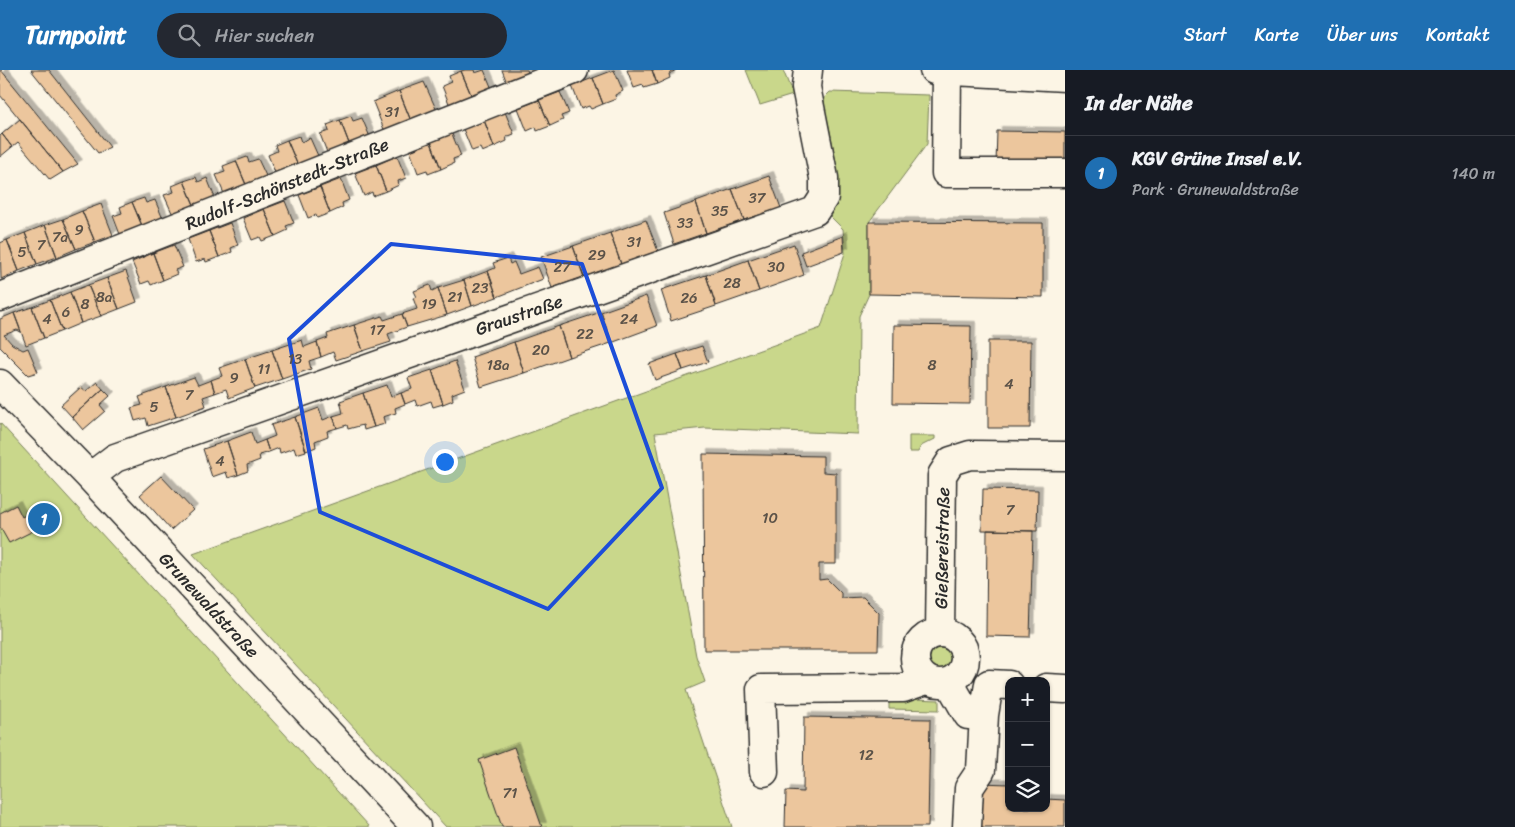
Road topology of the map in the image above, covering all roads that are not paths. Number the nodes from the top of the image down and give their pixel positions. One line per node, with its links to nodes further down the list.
1 (574, 70): 8 (street, Rudolf-Schönstedt-Straße)
2 (808, 70): 11 (street, Graustraße)
3 (934, 70): 4 (street)
4 (947, 70): 5 (street); 7 (street)
5 (1008, 72): 6 (street)
6 (1065, 77)
7 (1065, 173)
8 (0, 297)
9 (0, 384): 11 (street, Grunewaldstraße)
10 (1065, 456): 12 (street, Gießereistraße)
11 (90, 477): 19 (street, Grunewaldstraße)
12 (940, 633): 13 (street, Gießereistraße); 13 (street, Gießereistraße)
13 (938, 681): 17 (street); 18 (street)
14 (1005, 685): 17 (street)
15 (1050, 688): 16 (street)
16 (1065, 689)
17 (984, 715): 20 (street)
18 (764, 772)
19 (416, 827)
20 (967, 827)

